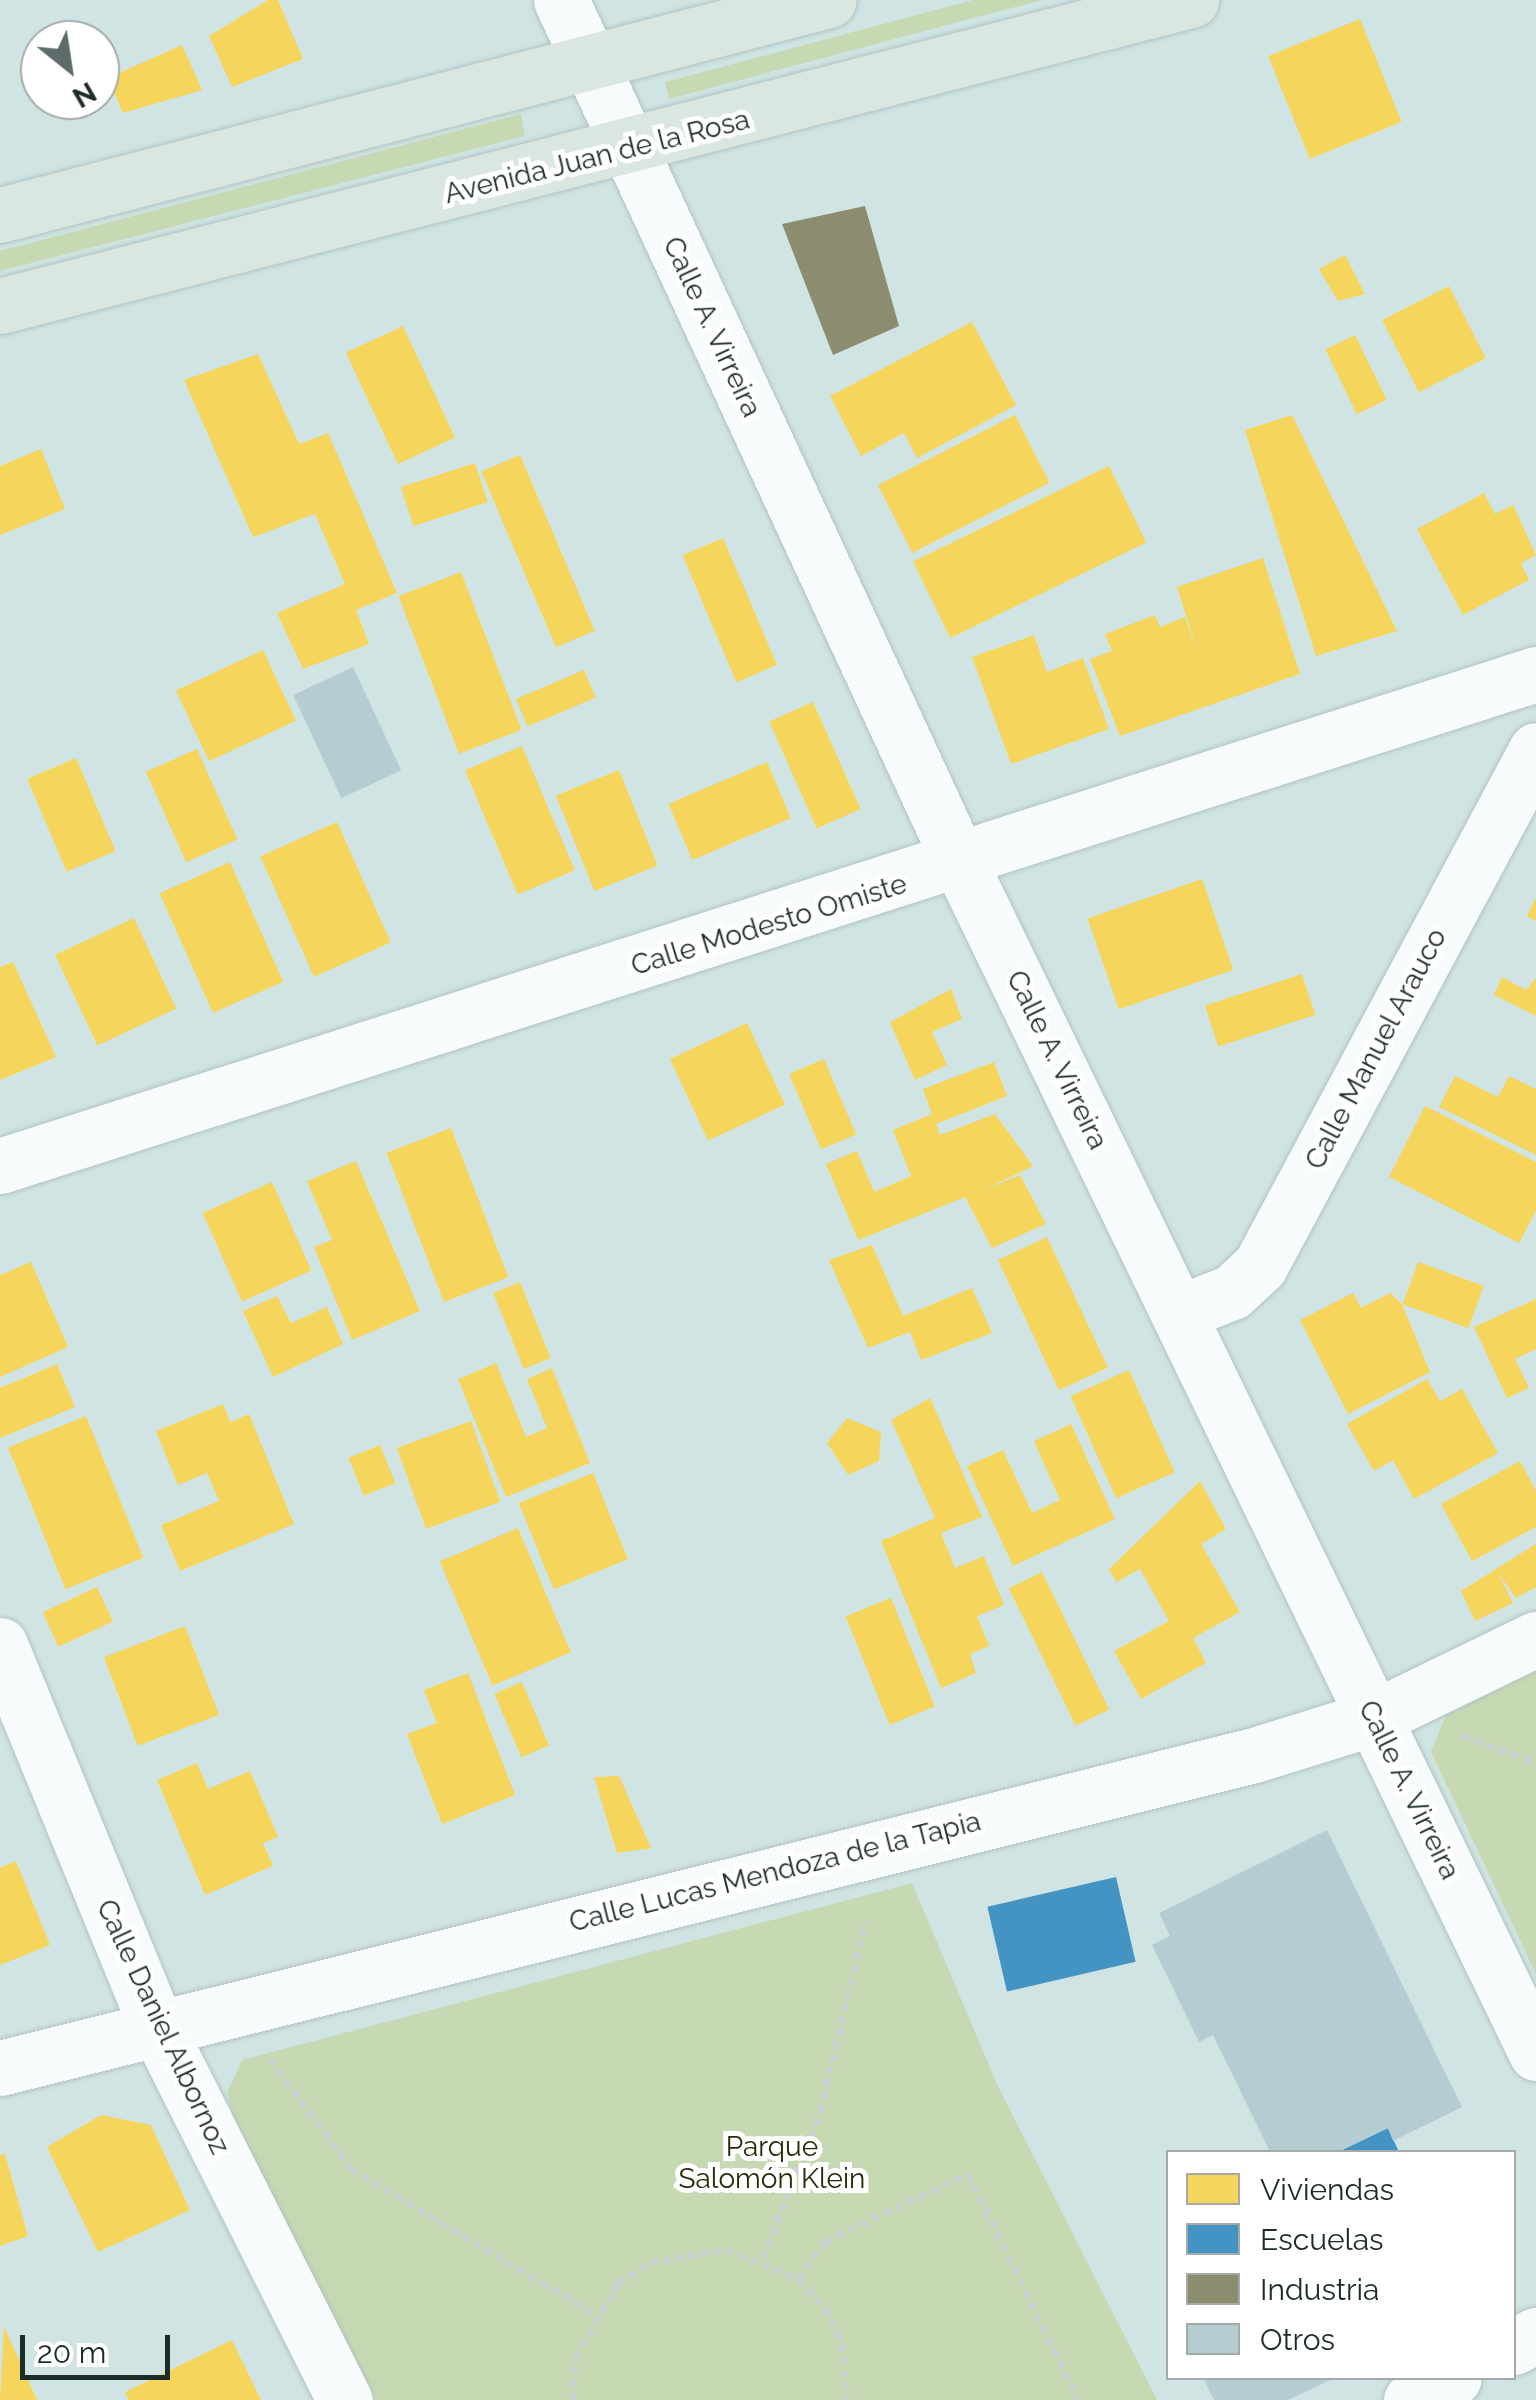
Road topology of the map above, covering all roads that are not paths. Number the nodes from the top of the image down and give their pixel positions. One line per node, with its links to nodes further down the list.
1 (561, 0): 4 (street, Calle A. Virreira)
2 (829, 0): 4 (main road)
3 (1191, 0): 5 (main road, Avenida Juan de la Rosa)
4 (589, 62): 5 (street, Calle A. Virreira); 6 (main road)
5 (629, 150): 7 (main road, Avenida Juan de la Rosa); 10 (street, Calle A. Virreira)
6 (0, 215)
7 (0, 306)
8 (1536, 674): 10 (street, Calle Modesto Omiste)
9 (1536, 750): 12 (street, Calle Manuel Arauco)
10 (962, 864): 11 (street, Calle Modesto Omiste); 12 (street, Calle A. Virreira)
11 (0, 1166)
12 (1181, 1312): 15 (street, Calle A. Virreira)
13 (1536, 1639): 15 (street, Calle Lucas Mendoza de la Tapia)
14 (0, 1645): 16 (street, Calle Daniel Albornoz)
15 (1373, 1718): 16 (street, Calle Lucas Mendoza de la Tapia); 17 (street, Calle A. Virreira)
16 (156, 2024): 18 (street, Calle Lucas Mendoza de la Tapia); 20 (street, Calle Daniel Albornoz)
17 (1536, 2053)
18 (0, 2068)
19 (1450, 2380): 21 (street)
20 (345, 2400)
21 (1411, 2400)

